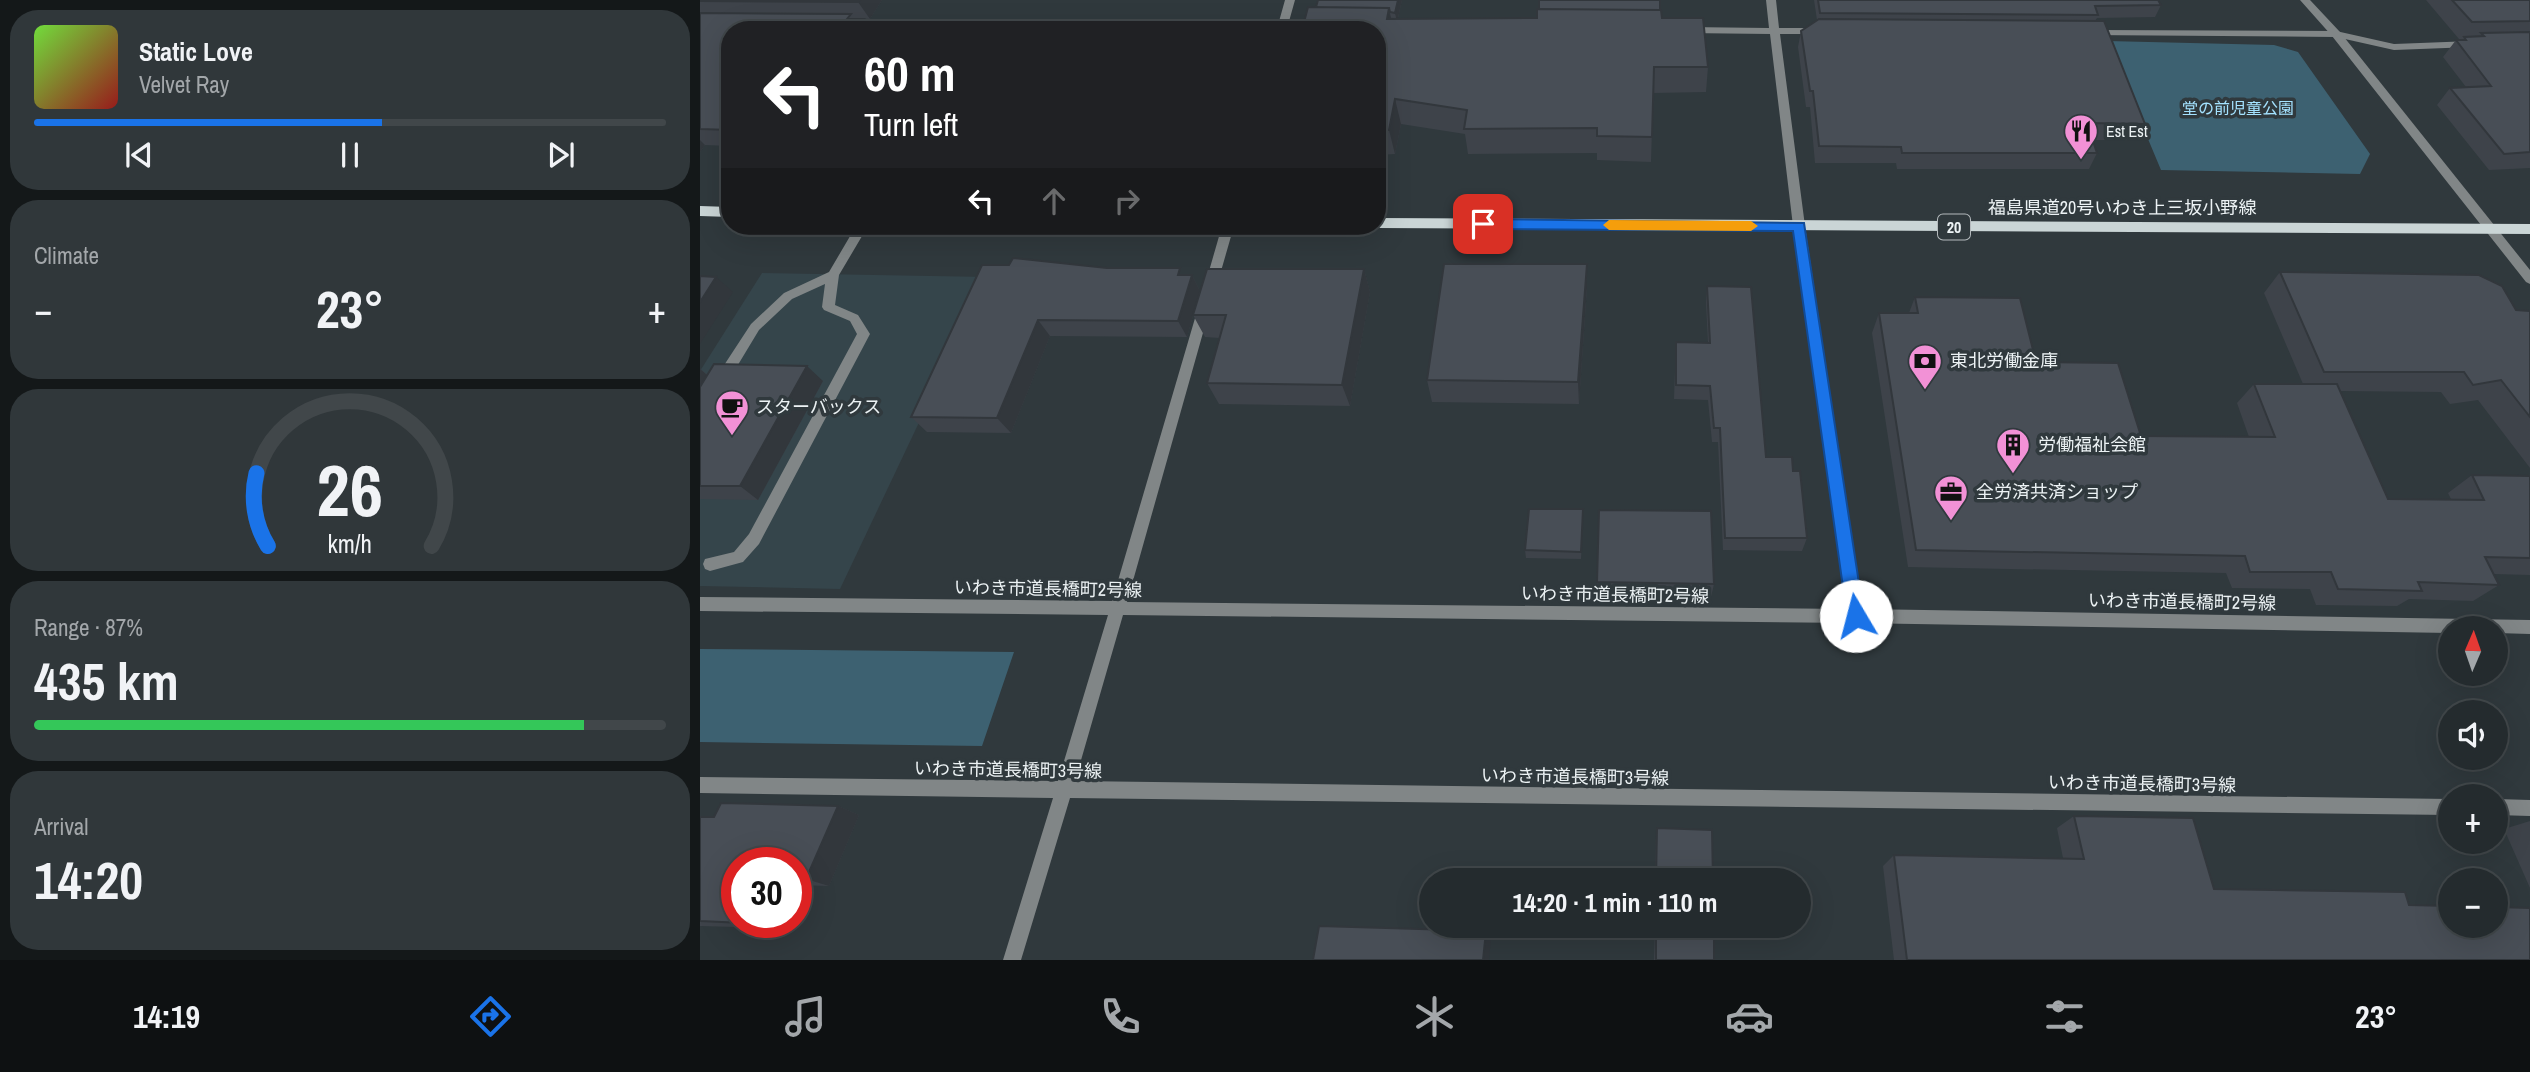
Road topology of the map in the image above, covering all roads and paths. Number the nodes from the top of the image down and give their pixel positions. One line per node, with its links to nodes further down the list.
1 (1290, 0): 4 (street)
2 (1771, 0): 6 (street)
3 (2305, 0): 9 (street)
4 (1284, 21)
5 (1679, 30): 6 (street)
6 (1775, 30): 7 (street); 14 (street)
7 (1830, 31)
8 (2076, 33): 9 (street)
9 (2336, 34): 10 (street); 15 (street)
10 (2489, 43)
11 (700, 211): 12 (main road)
12 (721, 212)
13 (1386, 223): 14 (main road, 福島県道20号いわき上三坂小野線 / 20)
14 (1799, 226): 15 (main road, 福島県道20号いわき上三坂小野線 / 20); 25 (street)
15 (2488, 228): 16 (main road, 福島県道20号いわき上三坂小野線 / 20); 20 (street)
16 (2530, 229)
17 (856, 235): 19 (street)
18 (1225, 235): 24 (street)
19 (832, 275): 21 (street); 22 (street)
20 (2530, 279)
21 (711, 395)
22 (710, 564)
23 (700, 604): 24 (street, いわき市道長橋町2号線)
24 (1117, 609): 25 (street, いわき市道長橋町2号線); 28 (street)
25 (1856, 616): 26 (street, いわき市道長橋町2号線)
26 (2530, 627)
27 (700, 785): 28 (street, いわき市道長橋町3号線)
28 (1064, 790): 29 (street, いわき市道長橋町3号線); 32 (street)
29 (2438, 807)
30 (2508, 807): 31 (street)
31 (2530, 808)
32 (1012, 960)

